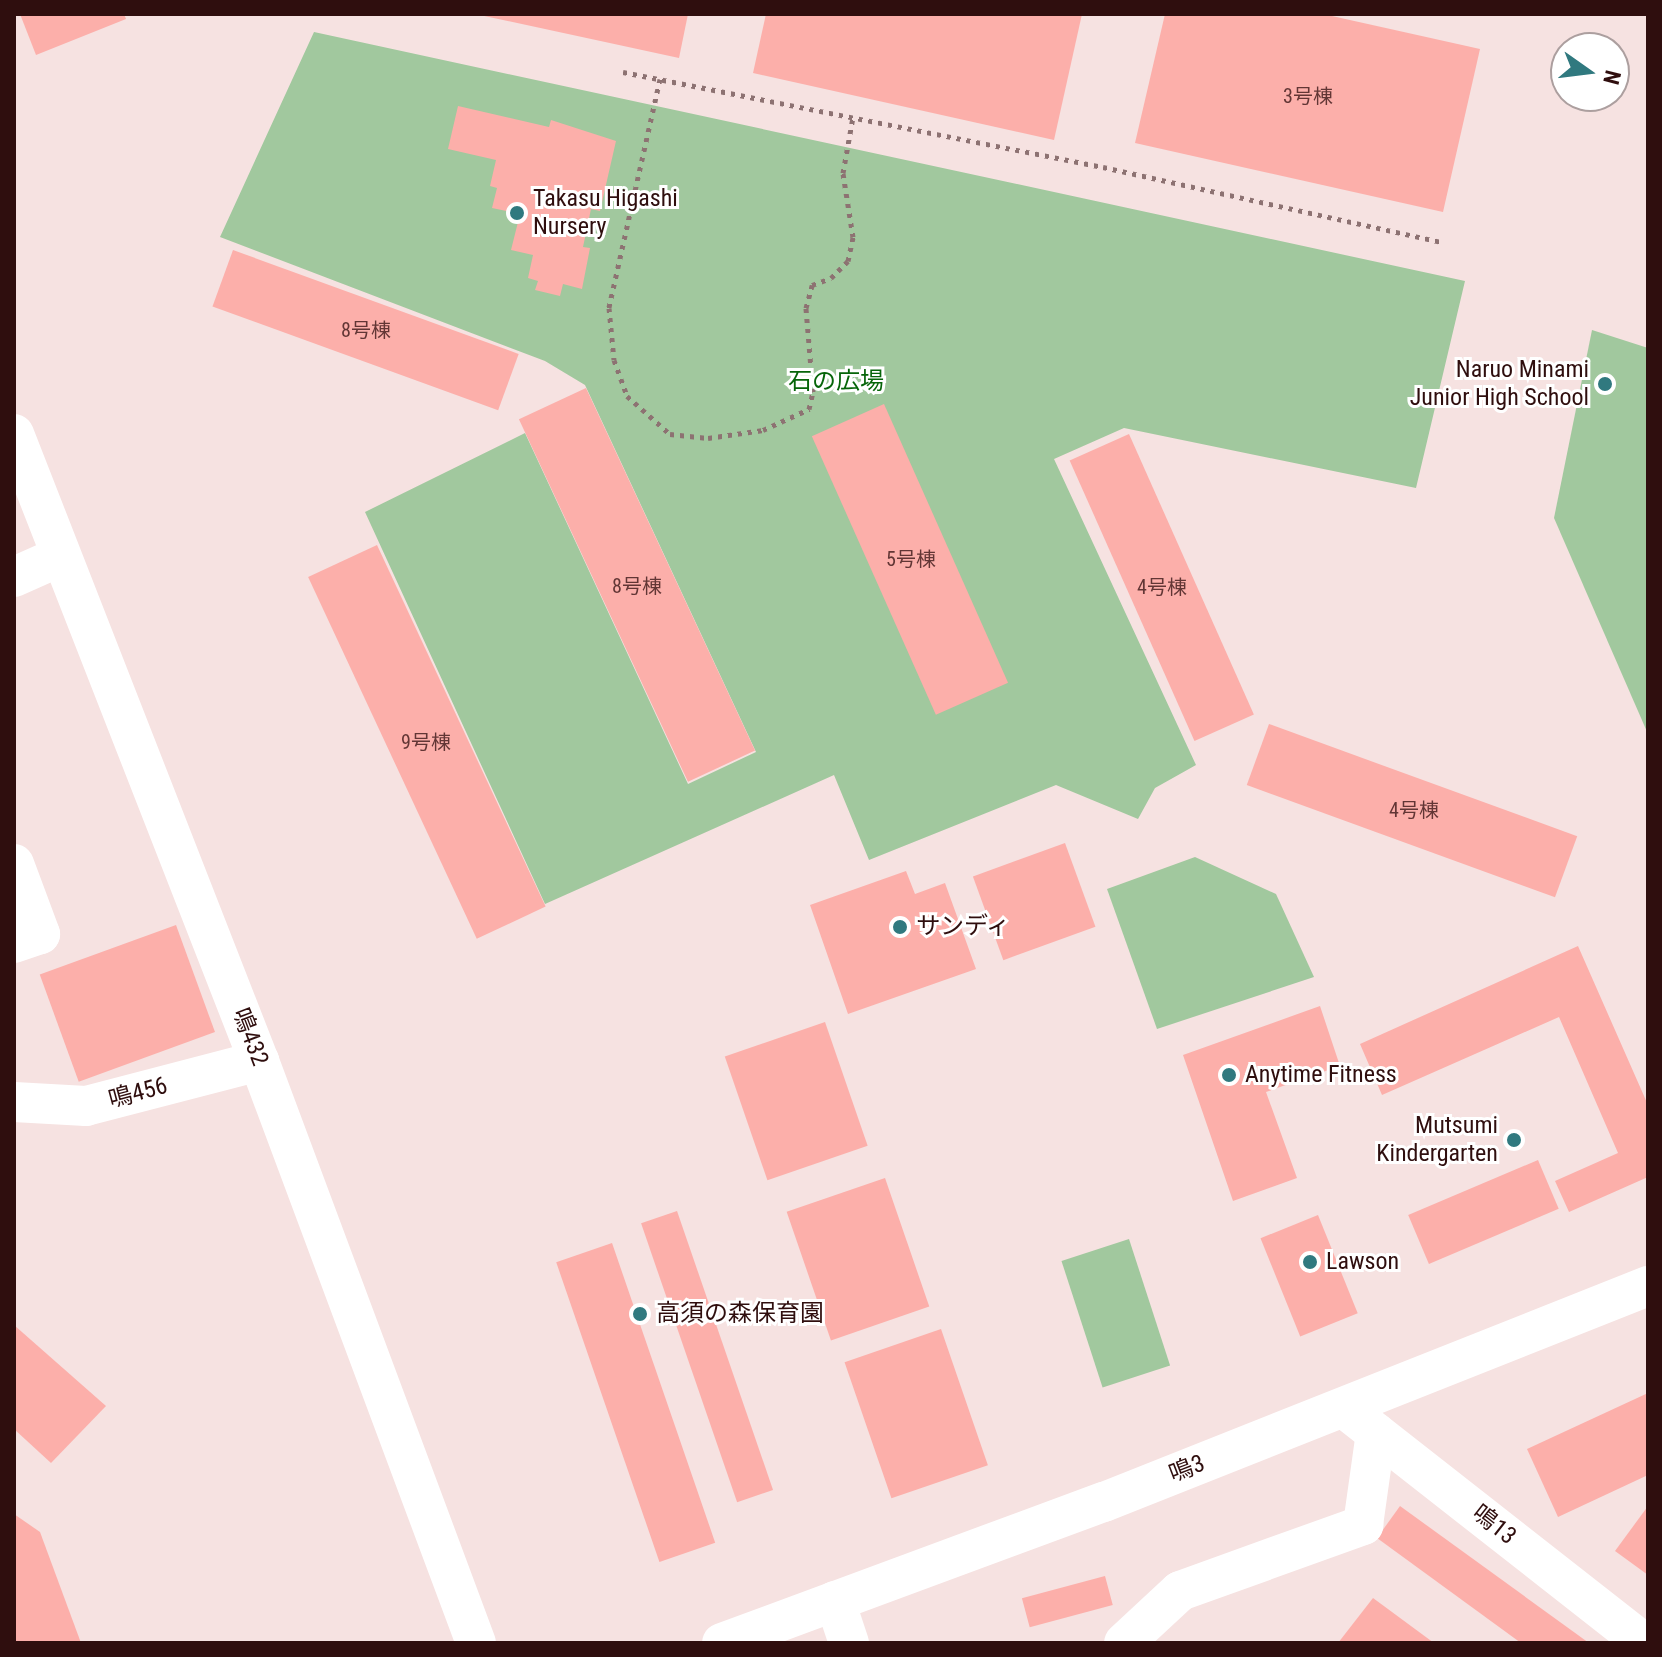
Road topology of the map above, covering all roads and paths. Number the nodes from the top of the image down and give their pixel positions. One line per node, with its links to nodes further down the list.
1 (623, 72): 2 (path)
2 (660, 79): 3 (path); 3 (path)
3 (853, 117): 4 (path)
4 (1441, 242)
5 (14, 434): 6 (street, 鳴432)
6 (61, 556): 7 (street); 10 (street, 鳴432)
7 (14, 577)
8 (14, 864): 9 (street)
9 (14, 943)
10 (259, 1061): 11 (street, 鳴456); 16 (street, 鳴432)
11 (14, 1102)
12 (1648, 1286): 13 (street, 鳴3)
13 (1344, 1408): 14 (street, 鳴13); 15 (street, 鳴3)
14 (1376, 1433): 20 (street); 21 (street, 鳴13)
15 (828, 1604): 17 (street, 鳴3); 18 (street); 19 (street)
16 (476, 1643)
17 (722, 1643)
18 (838, 1643)
19 (849, 1643)
20 (1124, 1643)
21 (1644, 1643)

